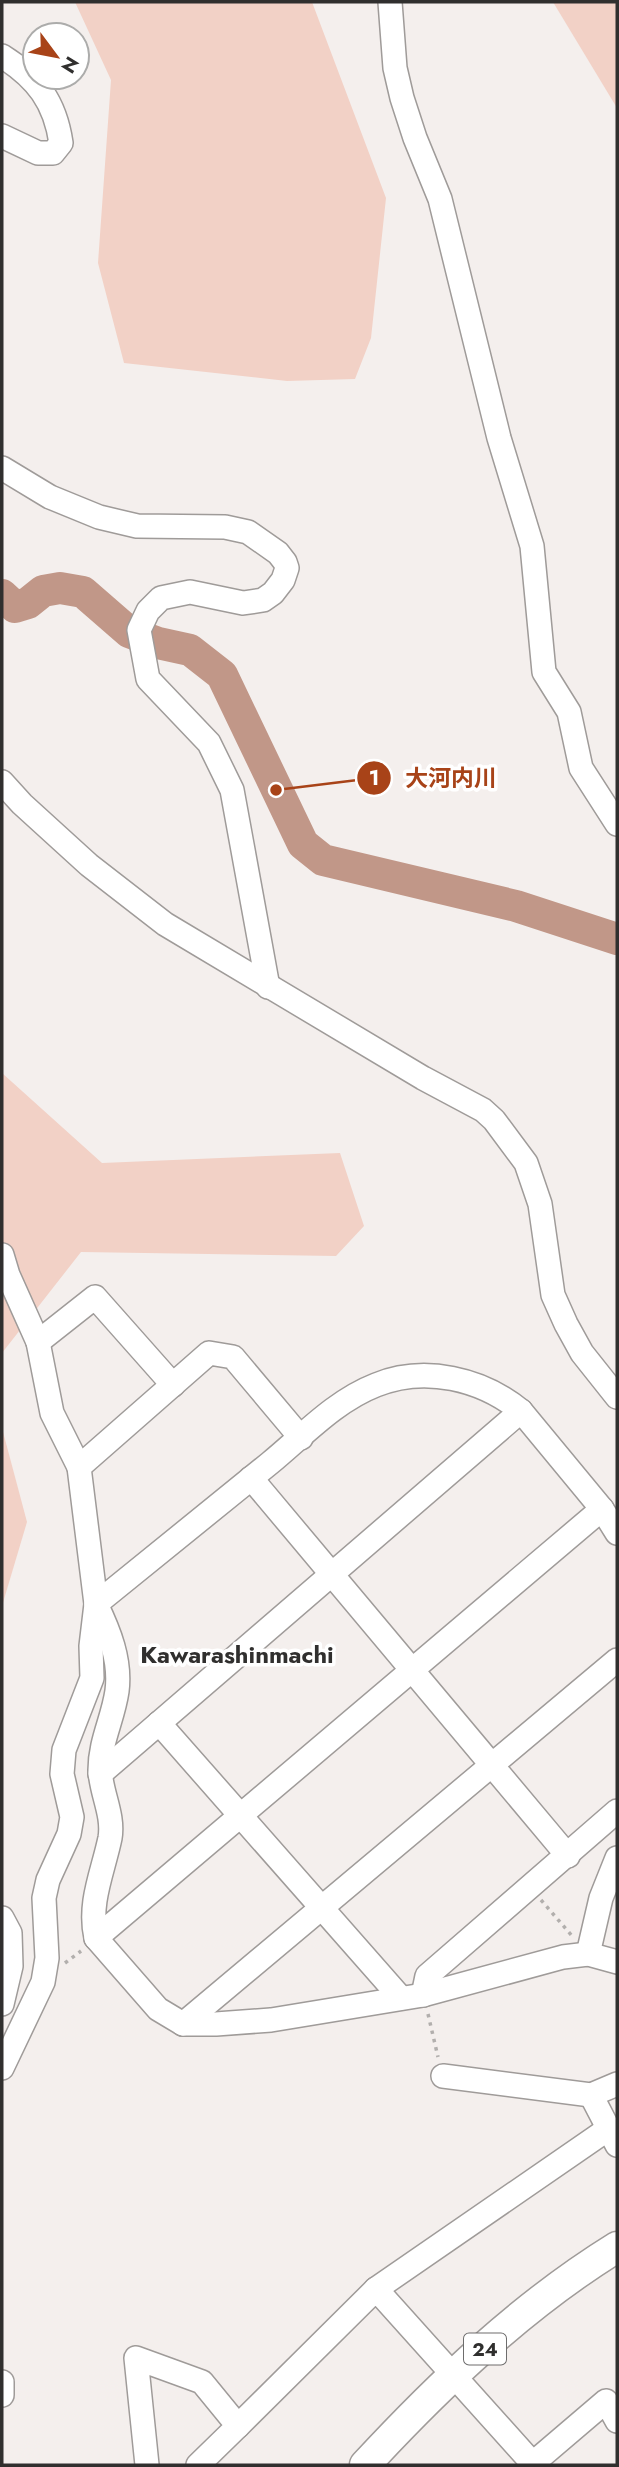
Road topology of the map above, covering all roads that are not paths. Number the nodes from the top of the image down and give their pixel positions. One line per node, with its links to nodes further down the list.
1 (390, 2): 6 (street)
2 (2, 56): 3 (street)
3 (2, 136)
4 (2, 468): 7 (street)
5 (2, 782): 7 (street)
6 (617, 824)
7 (268, 987): 11 (street)
8 (2, 1255): 9 (street)
9 (38, 1342): 10 (street); 14 (street)
10 (173, 1385): 13 (street); 14 (street)
11 (617, 1397)
12 (521, 1411): 13 (street); 16 (street); 18 (street)
13 (301, 1438): 15 (street)
14 (79, 1467): 19 (street)
15 (251, 1478): 18 (street); 19 (street)
16 (602, 1509): 17 (street); 21 (street)
17 (617, 1533)
18 (332, 1574): 21 (street); 22 (street)
19 (96, 1604): 24 (street); 37 (street)
20 (617, 1660): 23 (street)
21 (412, 1670): 23 (street); 26 (street)
22 (159, 1723): 24 (street); 26 (street)
23 (492, 1765): 27 (street); 29 (street)
24 (100, 1774): 31 (street)
25 (617, 1811): 27 (street)
26 (241, 1816): 29 (street); 31 (street)
27 (568, 1856): 34 (street)
28 (617, 1858): 32 (street)
29 (322, 1908): 34 (street); 36 (street)
30 (2, 1918): 35 (street)
31 (96, 1938): 36 (street)
32 (588, 1954): 33 (street); 34 (street)
33 (617, 1962)
34 (412, 1996): 36 (street)
35 (2, 2004)
36 (183, 2024)
37 (2, 2068)
38 (443, 2076): 40 (street)
39 (617, 2084): 40 (street)
40 (590, 2095): 41 (street)
41 (613, 2137): 43 (street)
42 (617, 2248): 44 (main road, 24)
43 (376, 2290): 44 (street); 48 (street)
44 (453, 2377): 51 (main road, 24); 52 (street)
45 (2, 2382): 46 (street)
46 (2, 2395)
47 (617, 2421): 52 (street)
48 (238, 2426): 49 (street); 50 (street)
49 (147, 2465)
50 (198, 2465)
51 (365, 2465)
52 (532, 2465)

